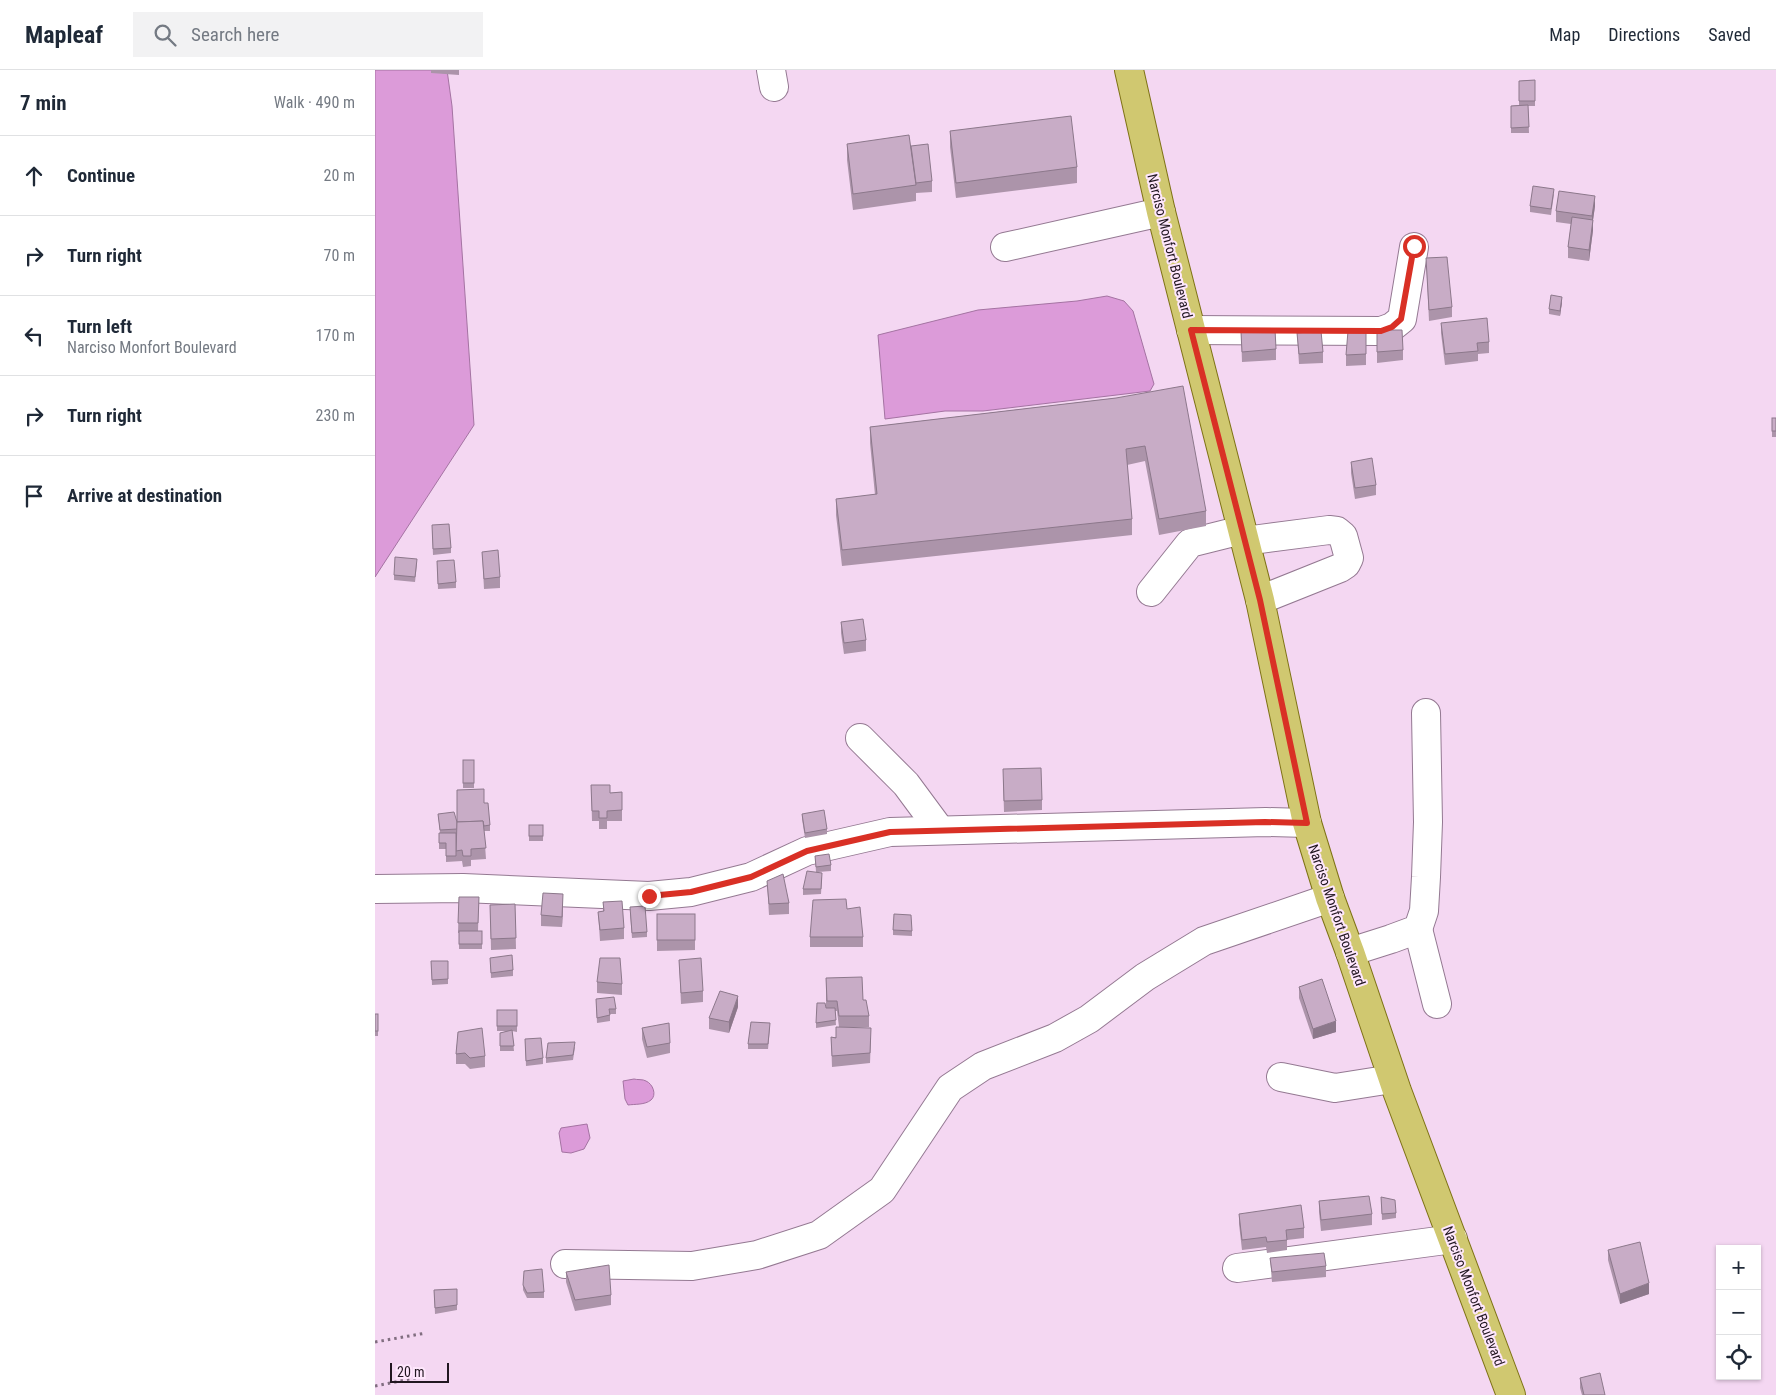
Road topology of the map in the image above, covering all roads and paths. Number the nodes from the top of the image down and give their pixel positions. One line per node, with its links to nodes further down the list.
1 (1129, 70): 2 (main road, Narciso Monfort Boulevard)
2 (1161, 212): 4 (street); 5 (main road, Narciso Monfort Boulevard)
3 (1414, 246): 5 (street)
4 (1005, 247)
5 (1191, 330): 6 (main road, Narciso Monfort Boulevard)
6 (1243, 536): 7 (street); 8 (main road, Narciso Monfort Boulevard); 8 (street)
7 (1151, 592)
8 (1260, 600): 11 (main road, Narciso Monfort Boulevard)
9 (1426, 713): 15 (street)
10 (860, 738): 12 (street)
11 (1307, 823): 12 (street); 14 (main road, Narciso Monfort Boulevard)
12 (940, 830): 13 (street)
13 (375, 889)
14 (1330, 898): 16 (main road, Narciso Monfort Boulevard); 21 (street)
15 (1418, 929): 16 (street); 17 (street)
16 (1350, 952): 19 (main road, Narciso Monfort Boulevard)
17 (1437, 1004)
18 (1281, 1077): 19 (street)
19 (1393, 1079): 20 (main road, Narciso Monfort Boulevard)
20 (1453, 1239): 22 (street); 27 (main road, Narciso Monfort Boulevard)
21 (565, 1264)
22 (1237, 1268)
23 (426, 1333): 24 (path)
24 (375, 1342)
25 (420, 1378): 26 (path)
26 (375, 1386)
27 (1511, 1395)

